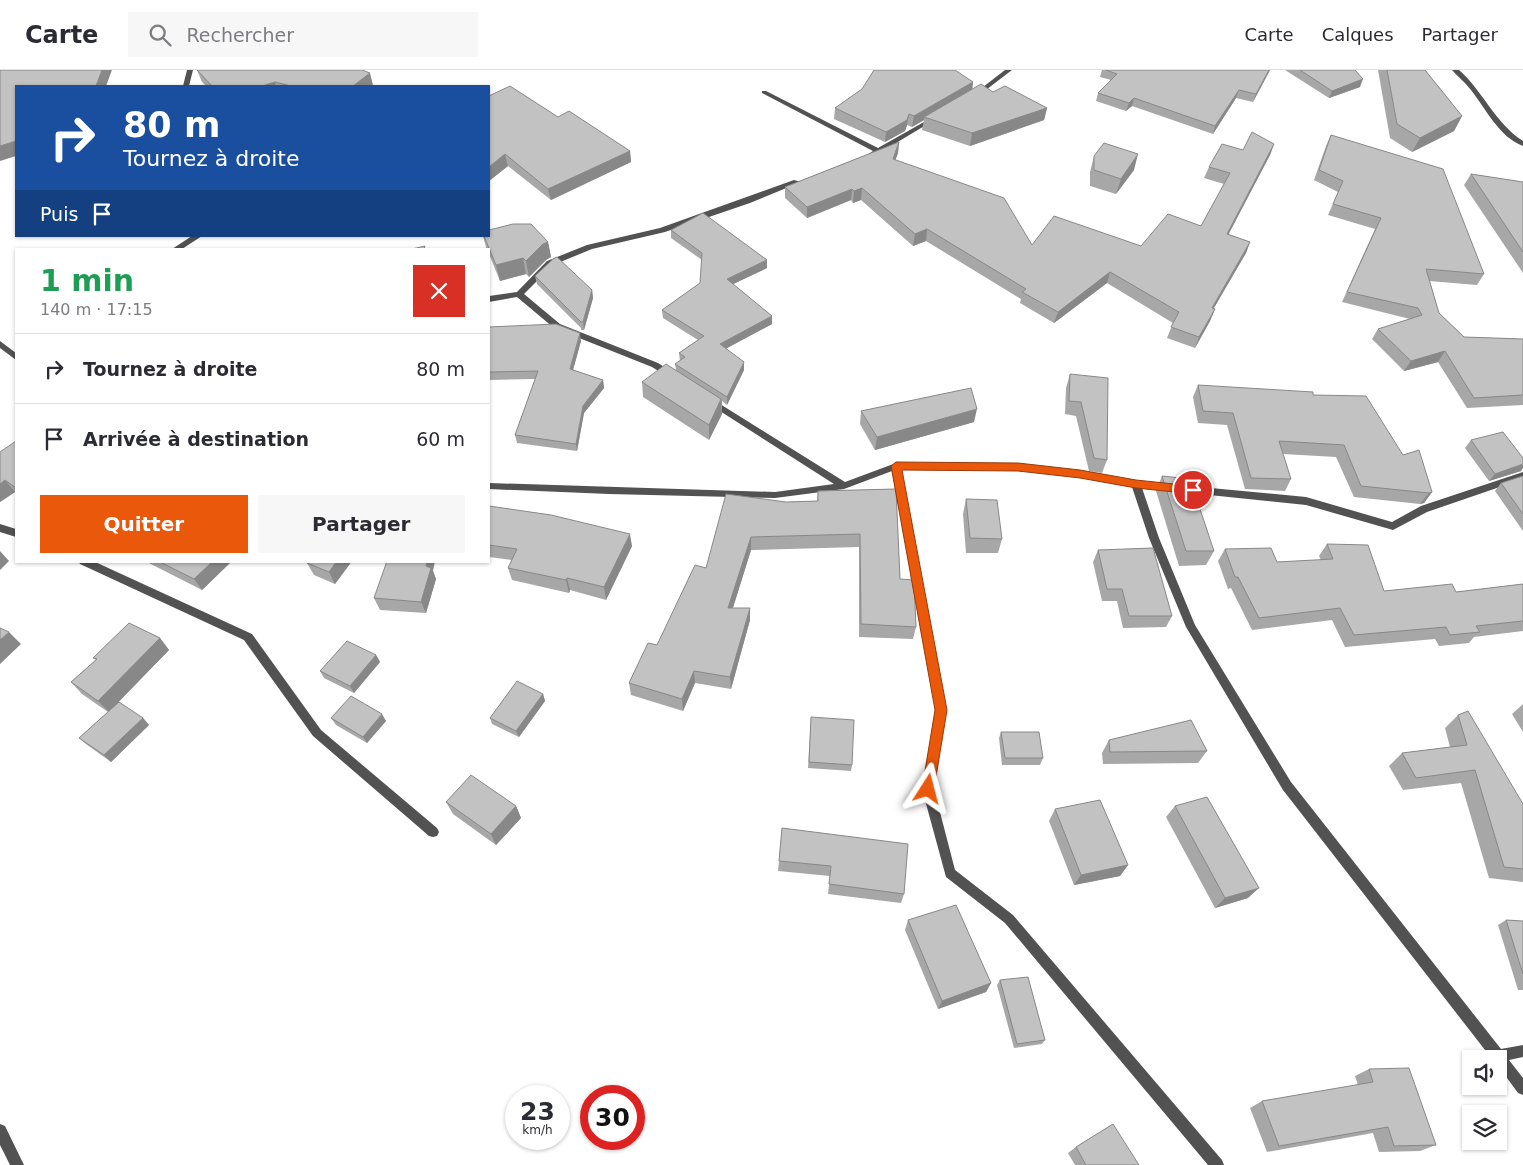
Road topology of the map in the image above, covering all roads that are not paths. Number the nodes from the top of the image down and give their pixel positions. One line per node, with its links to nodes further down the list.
1 (190, 70): 4 (street)
2 (1009, 70): 6 (street)
3 (1455, 70): 8 (street)
4 (186, 85)
5 (764, 92): 9 (street)
6 (970, 98)
7 (937, 117): 9 (street)
8 (1523, 144)
9 (879, 150): 10 (street)
10 (870, 154)
11 (809, 178): 14 (street)
12 (196, 237): 13 (street)
13 (178, 248)
14 (519, 294): 15 (street); 18 (street)
15 (490, 298)
16 (0, 344): 17 (street)
17 (14, 352)
18 (680, 381)
19 (705, 397): 24 (street)
20 (896, 466): 22 (street); 24 (street); 36 (street)
21 (1523, 475): 22 (street)
22 (1136, 484): 29 (street)
23 (490, 486): 24 (street)
24 (844, 486)
25 (0, 528): 26 (street)
26 (15, 533)
27 (86, 563): 28 (street)
28 (433, 832)
29 (1494, 1050)
30 (1523, 1051): 31 (street)
31 (1507, 1054)
32 (1507, 1067): 33 (street)
33 (1523, 1088)
34 (0, 1131): 35 (street)
35 (18, 1165)
36 (1217, 1165)

